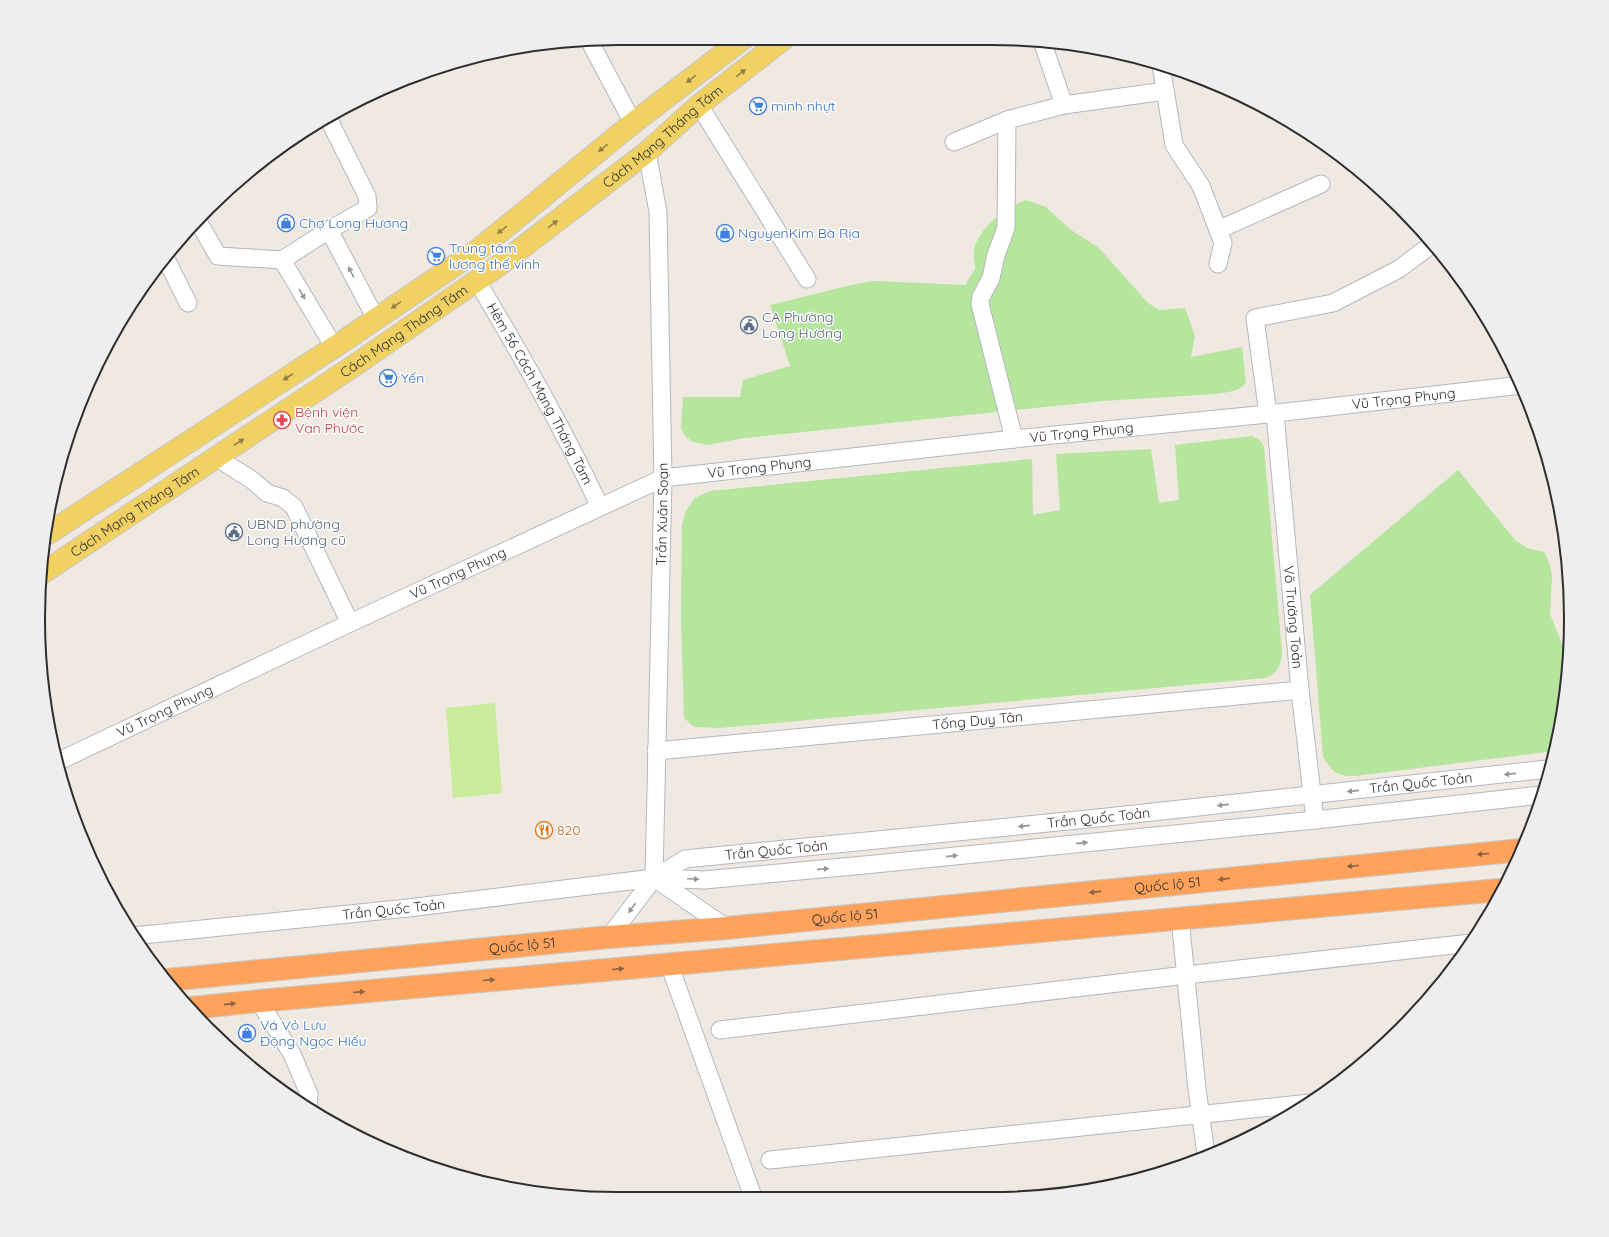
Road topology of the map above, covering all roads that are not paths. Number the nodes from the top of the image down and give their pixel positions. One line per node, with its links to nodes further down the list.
1 (735, 45): 11 (main road, Cách Mạng Tháng Tám, one-way to 11)
2 (776, 45): 7 (main road, Cách Mạng Tháng Tám, one-way to 2)
3 (592, 46): 11 (street)
4 (1044, 48): 8 (street)
5 (1161, 71): 6 (street)
6 (1165, 91): 8 (street); 17 (street)
7 (700, 105): 13 (main road, Cách Mạng Tháng Tám); 22 (street)
8 (1064, 105): 9 (street)
9 (1007, 120): 12 (street); 29 (street)
10 (330, 123): 16 (street)
11 (633, 123): 13 (main road); 25 (main road, Cách Mạng Tháng Tám, one-way to 25)
12 (954, 142)
13 (647, 152): 23 (main road, Cách Mạng Tháng Tám, one-way to 13); 31 (street, Trần Xuân Soạn)
14 (1321, 184): 17 (street)
15 (201, 226): 19 (street)
16 (329, 230): 19 (street); 25 (street, one-way to 16)
17 (1218, 230): 21 (street)
18 (1427, 247): 28 (street, Võ Trường Toản)
19 (282, 260): 26 (street, one-way to 26)
20 (168, 264): 24 (street)
21 (1218, 264)
22 (808, 279)
23 (476, 281): 30 (main road, Cách Mạng Tháng Tám, one-way to 23); 32 (street, Hẻm 56 Cách Mạng Tháng Tám)
24 (188, 303)
25 (376, 319): 26 (main road, Cách Mạng Tháng Tám)
26 (334, 348): 33 (main road, Cách Mạng Tháng Tám, one-way to 33)
27 (1514, 386): 28 (street, Vũ Trọng Phụng)
28 (1272, 414): 29 (street, Vũ Trọng Phụng); 36 (street, Võ Trường Toản)
29 (1014, 439): 31 (street, Vũ Trọng Phụng)
30 (216, 457): 34 (main road, Cách Mạng Tháng Tám); 35 (street)
31 (663, 478): 32 (street, Vũ Trọng Phụng); 37 (street, Trần Xuân Soạn)
32 (600, 507): 35 (street, Vũ Trọng Phụng)
33 (52, 531)
34 (47, 570)
35 (350, 623): 38 (street, Vũ Trọng Phụng)
36 (1300, 690): 37 (street, Tống Duy Tân); 40 (street, Võ Trường Toản)
37 (656, 751): 48 (street, Trần Xuân Soạn)
38 (63, 760)
39 (1543, 770): 40 (street, Trần Quốc Toản, one-way to 40)
40 (1312, 795): 42 (street, Trần Quốc Toản, one-way to 42); 43 (street, Võ Trường Toản)
41 (1536, 796): 43 (street, Trần Quốc Toản)
42 (1098, 818): 44 (street, Trần Quốc Toản, one-way to 44); 45 (street)
43 (1315, 820): 45 (street, Trần Quốc Toản)
44 (872, 841): 47 (street); 48 (street, Trần Quốc Toản)
45 (1102, 841): 47 (street, Trần Quốc Toản, one-way to 45)
46 (1514, 851): 51 (highway, Quốc lộ 51, one-way to 51)
47 (874, 864): 48 (street, Trần Quốc Toản, one-way to 47)
48 (654, 878): 51 (street); 52 (street, Trần Quốc Toản); 53 (street, one-way to 53)
49 (1495, 890): 50 (highway)
50 (1180, 918): 55 (highway); 56 (street)
51 (727, 928): 53 (highway, Quốc lộ 51)
52 (141, 935)
53 (609, 937): 57 (highway, Quốc lộ 51)
54 (1462, 944): 56 (street)
55 (669, 964): 58 (highway, one-way to 55); 66 (street)
56 (1186, 975): 60 (street); 63 (street)
57 (173, 980)
58 (259, 1001): 59 (highway, one-way to 58); 61 (street)
59 (197, 1007)
60 (720, 1030)
61 (309, 1100)
62 (1295, 1103): 63 (street)
63 (1200, 1113): 64 (street); 65 (street)
64 (1205, 1150)
65 (770, 1160)
66 (751, 1192)

